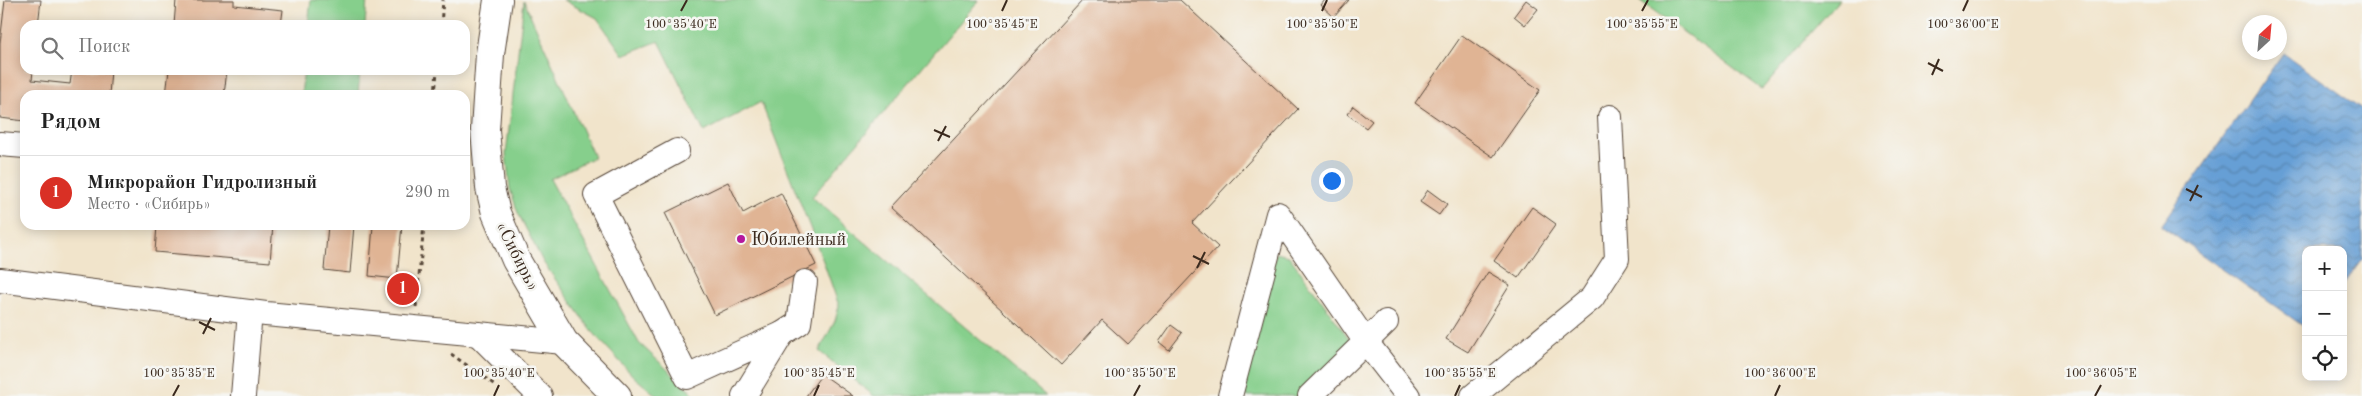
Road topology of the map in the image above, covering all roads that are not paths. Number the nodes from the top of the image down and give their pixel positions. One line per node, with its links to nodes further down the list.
1 (498, 0): 12 (highway, «Сибирь»)
2 (1610, 116): 21 (street)
3 (0, 144): 4 (street)
4 (20, 146)
5 (677, 151): 11 (street)
6 (0, 280): 8 (street)
7 (805, 282): 11 (street)
8 (250, 312): 10 (street); 14 (street)
9 (1386, 322): 13 (street)
10 (478, 334): 12 (street); 15 (street)
11 (782, 334): 17 (street)
12 (564, 342): 16 (highway, «Сибирь»)
13 (1366, 342): 18 (street); 19 (street); 20 (street)
14 (243, 396)
15 (540, 396)
16 (617, 396)
17 (744, 396)
18 (1230, 396)
19 (1310, 396)
20 (1408, 396)
21 (1473, 396)

